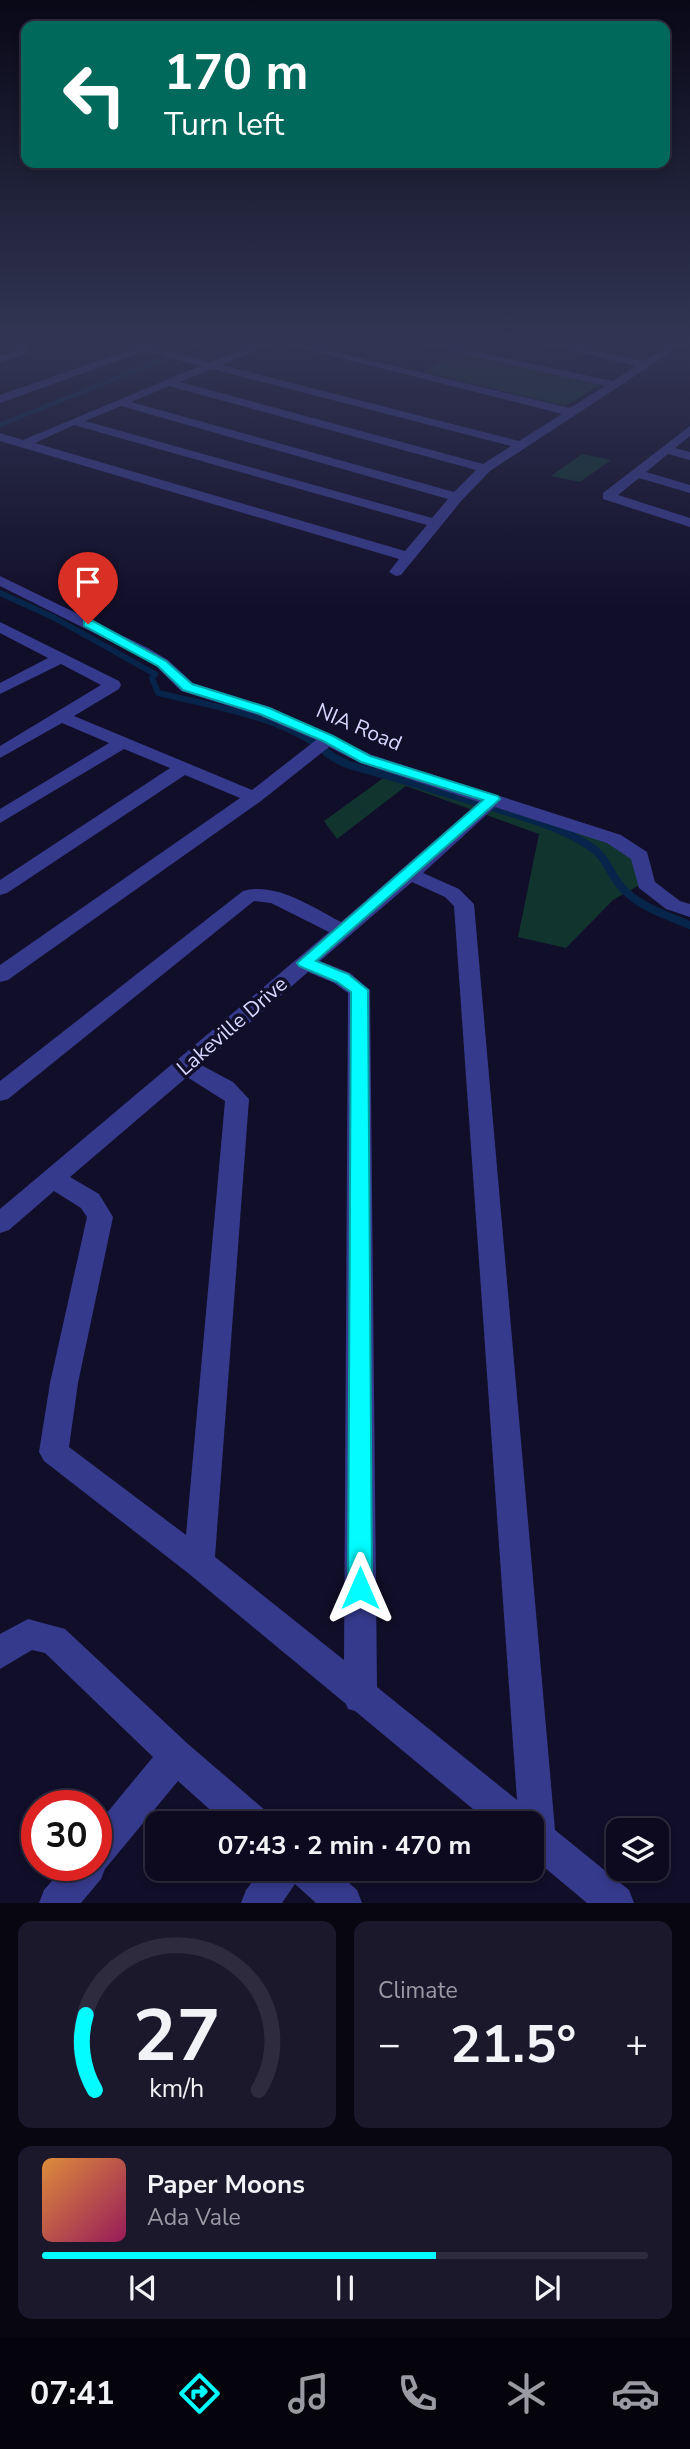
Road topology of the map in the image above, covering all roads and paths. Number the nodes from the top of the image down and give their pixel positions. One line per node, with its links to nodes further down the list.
1 (50, 432): 9 (street)
2 (111, 432): 17 (street)
3 (226, 432): 16 (street)
4 (351, 432): 13 (street)
5 (470, 432): 10 (street)
6 (538, 432): 10 (street)
7 (688, 432): 11 (street)
8 (0, 437): 9 (street)
9 (24, 444): 19 (street)
10 (519, 444): 13 (street)
11 (666, 450): 12 (street); 14 (street)
12 (690, 456)
13 (485, 468): 16 (street)
14 (636, 472): 15 (street); 18 (street)
15 (690, 489)
16 (457, 497): 17 (street)
17 (434, 523): 19 (street)
18 (690, 523)
19 (409, 557): 20 (street)
20 (396, 572)
21 (0, 580): 27 (street, NIA Road)
22 (0, 627): 23 (street)
23 (61, 659): 24 (street); 25 (street)
24 (0, 689)
25 (62, 717): 26 (street); 28 (street)
26 (121, 743): 29 (street); 32 (street)
27 (322, 743): 30 (street); 31 (street, NIA Road)
28 (0, 753)
29 (183, 768): 30 (street); 34 (street)
30 (254, 797): 38 (street)
31 (493, 799): 33 (street, Lakeville Drive); 35 (street, NIA Road)
32 (0, 817)
33 (410, 874): 36 (street, Lakeville Drive); 49 (street)
34 (0, 888)
35 (690, 911)
36 (342, 931): 37 (street, Lakeville Drive); 40 (street)
37 (305, 963): 39 (street, Lakeville Drive); 45 (street)
38 (0, 975)
39 (185, 1066): 41 (street, Lakeville Drive); 43 (street)
40 (0, 1093)
41 (53, 1178): 42 (street, Lakeville Drive); 43 (street)
42 (0, 1223)
43 (199, 1563): 45 (street)
44 (0, 1653): 46 (street)
45 (360, 1697): 48 (street)
46 (176, 1756): 47 (street); 50 (street)
47 (238, 1811)
48 (504, 1811)
49 (529, 1811)
50 (112, 1835)
51 (544, 1844): 58 (street)
52 (75, 1881): 55 (street)
53 (275, 1881): 56 (street)
54 (319, 1881): 57 (street)
55 (57, 1903)
56 (259, 1903)
57 (344, 1903)
58 (616, 1903)

